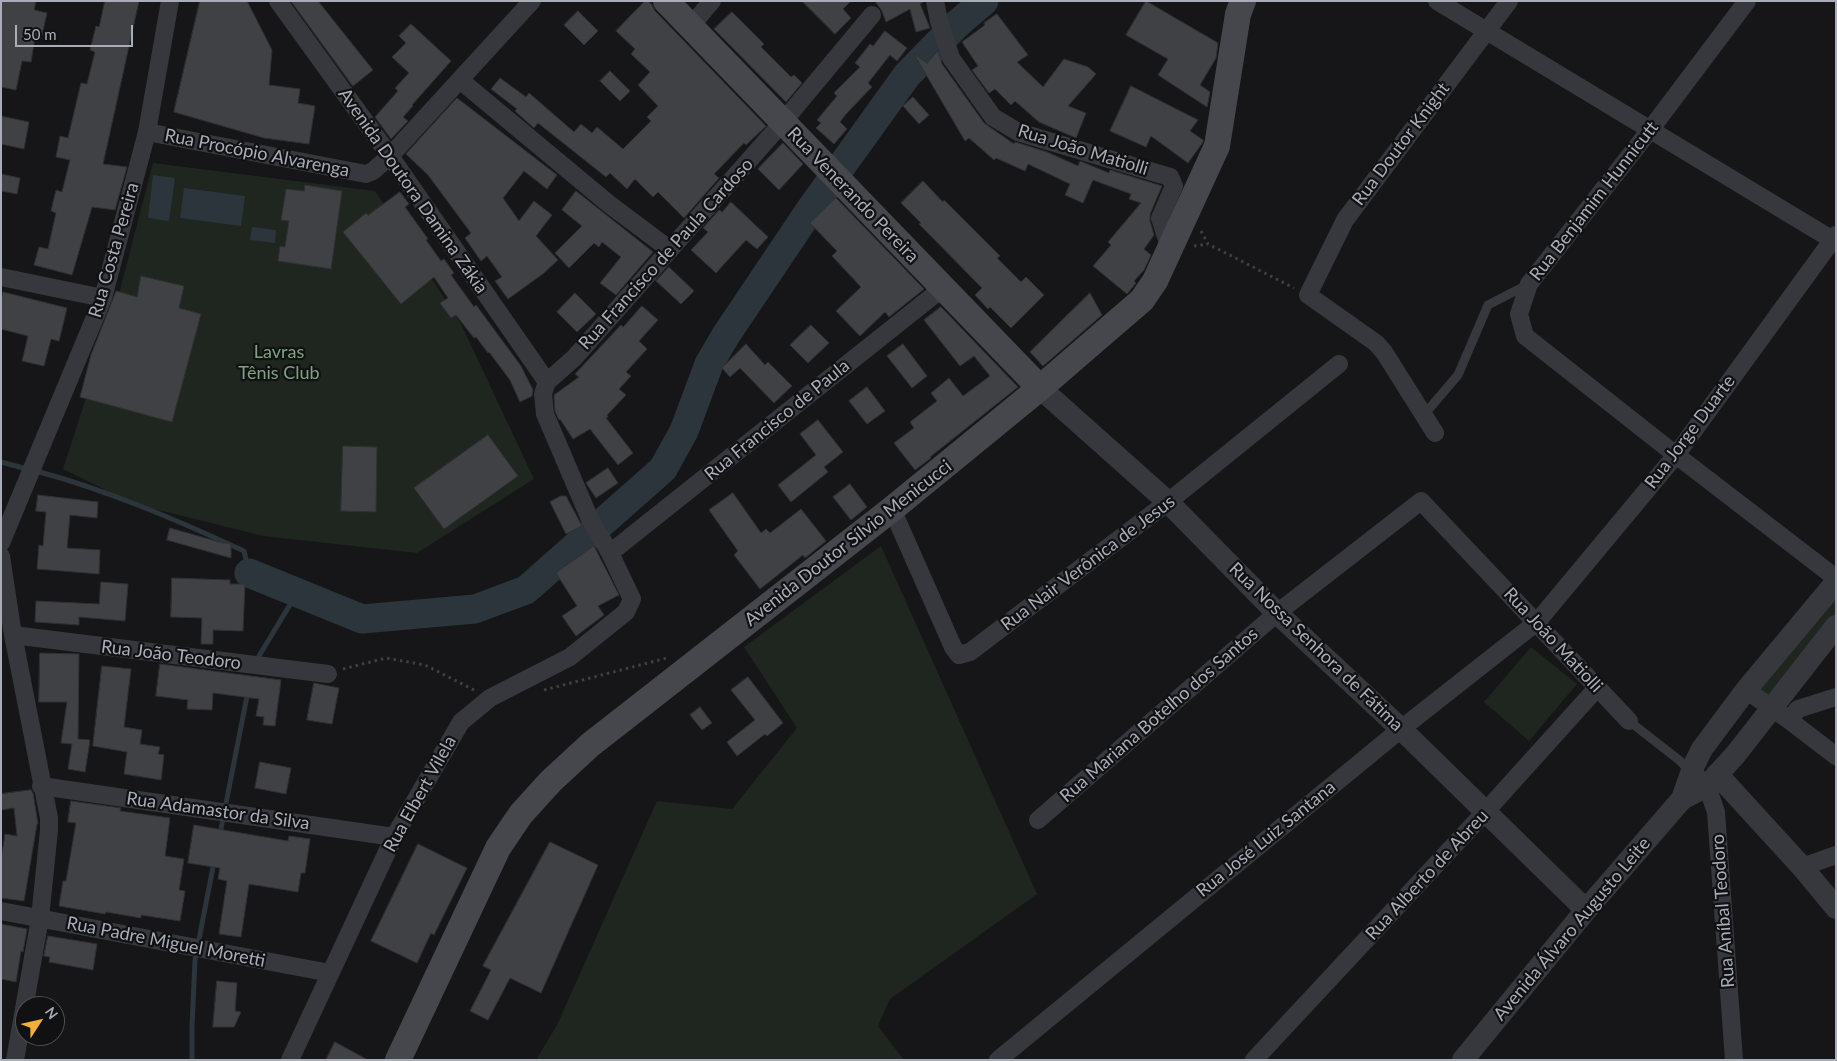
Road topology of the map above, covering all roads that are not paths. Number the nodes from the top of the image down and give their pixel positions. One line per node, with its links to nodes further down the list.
1 (170, 1): 17 (street, Rua Costa Pereira)
2 (278, 1): 18 (street, Avenida Doutora Damina Zákia)
3 (532, 1): 14 (street, Rua Procópio Alvarenga)
4 (666, 1): 12 (main road, Rua Venerando Pereira)
5 (712, 1): 12 (street)
6 (935, 1): 21 (street, Rua João Matiolli)
7 (1243, 1): 21 (main road, Avenida Doutor Sílvio Menicucci)
8 (1437, 1): 13 (street)
9 (1509, 1): 13 (street, Rua Doutor Knight)
10 (1747, 1): 16 (street, Rua Benjamim Hunnicutt)
11 (872, 15): 15 (street, Rua Francisco de Paula Cardoso)
12 (690, 27): 15 (main road, Rua Venerando Pereira)
13 (1485, 31): 16 (street); 29 (street, Rua Doutor Knight)
14 (460, 80): 18 (street, Rua Procópio Alvarenga); 20 (street)
15 (782, 123): 20 (street, Rua Francisco de Paula Cardoso); 24 (main road, Rua Venerando Pereira)
16 (1650, 130): 19 (street); 23 (street, Rua Benjamim Hunnicutt)
17 (147, 132): 18 (street, Rua Procópio Alvarenga); 25 (street, Rua Costa Pereira)
18 (390, 156): 27 (street, Avenida Doutora Damina Zákia)
19 (1834, 239): 31 (street, Rua Jorge Duarte)
20 (669, 249): 27 (street, Rua Francisco de Paula Cardoso)
21 (1170, 249): 28 (main road, Avenida Doutor Sílvio Menicucci)
22 (1, 277): 25 (street)
23 (1529, 284): 29 (lane, Rua Benjamim Hunnicutt); 31 (street)
24 (944, 287): 28 (main road, Rua Venerando Pereira); 36 (street, Rua Francisco de Paula)
25 (103, 298): 35 (street, Rua Costa Pereira)
26 (1338, 364): 33 (street, Rua Nair Verônica de Jesus)
27 (547, 382): 36 (street)
28 (1040, 388): 33 (street, Rua Nossa Senhora de Fátima); 34 (main road, Avenida Doutor Sílvio Menicucci)
29 (1423, 416): 30 (street)
30 (1435, 433)
31 (1676, 455): 38 (street); 41 (street, Rua Jorge Duarte)
32 (1421, 501): 40 (street, Rua Mariana Botelho dos Santos); 41 (street, Rua João Matiolli)
33 (1168, 502): 34 (street, Rua Nair Verônica de Jesus); 40 (street, Rua Nossa Senhora de Fátima)
34 (892, 509): 66 (main road, Avenida Doutor Sílvio Menicucci)
35 (1, 543)
36 (610, 553): 56 (street, Rua Elbert Vilela)
37 (1, 556): 43 (street)
38 (1836, 578)
39 (1836, 582): 46 (street)
40 (1277, 613): 50 (street, Rua Nossa Senhora de Fátima); 55 (street, Rua Mariana Botelho dos Santos)
41 (1537, 622): 45 (street, Rua João Matiolli); 50 (street, Rua José Luiz Santana)
42 (1836, 626): 48 (street, Avenida Álvaro Augusto Leite)
43 (13, 635): 44 (street, Rua João Teodoro); 53 (street)
44 (328, 674)
45 (1597, 688): 49 (street, Rua João Matiolli); 54 (street, Rua Alberto de Abreu)
46 (1746, 690): 48 (street); 52 (street)
47 (1836, 697): 48 (street)
48 (1780, 714): 51 (street); 52 (street, Avenida Álvaro Augusto Leite)
49 (1629, 721): 52 (lane, Rua João Matiolli)
50 (1401, 729): 54 (street, Rua Nossa Senhora de Fátima); 67 (street, Rua José Luiz Santana)
51 (1836, 756)
52 (1705, 777): 58 (street); 60 (street, Avenida Álvaro Augusto Leite); 70 (street, Rua Aníbal Teodoro)
53 (41, 786): 56 (street, Rua Adamastor da Silva); 62 (street)
54 (1486, 811): 60 (street, Rua Nossa Senhora de Fátima); 68 (street, Rua Alberto de Abreu)
55 (1038, 820)
56 (394, 837): 63 (street, Rua Elbert Vilela)
57 (1836, 855): 58 (street)
58 (1802, 867): 59 (street)
59 (1836, 908)
60 (1586, 910): 69 (street, Avenida Álvaro Augusto Leite)
61 (1, 911): 62 (street, Rua Padre Miguel Moretti)
62 (40, 918): 63 (street, Rua Padre Miguel Moretti); 64 (street)
63 (330, 973): 65 (street, Rua Elbert Vilela)
64 (20, 1059)
65 (290, 1060)
66 (398, 1060)
67 (998, 1060)
68 (1254, 1060)
69 (1463, 1060)
70 (1734, 1060)

